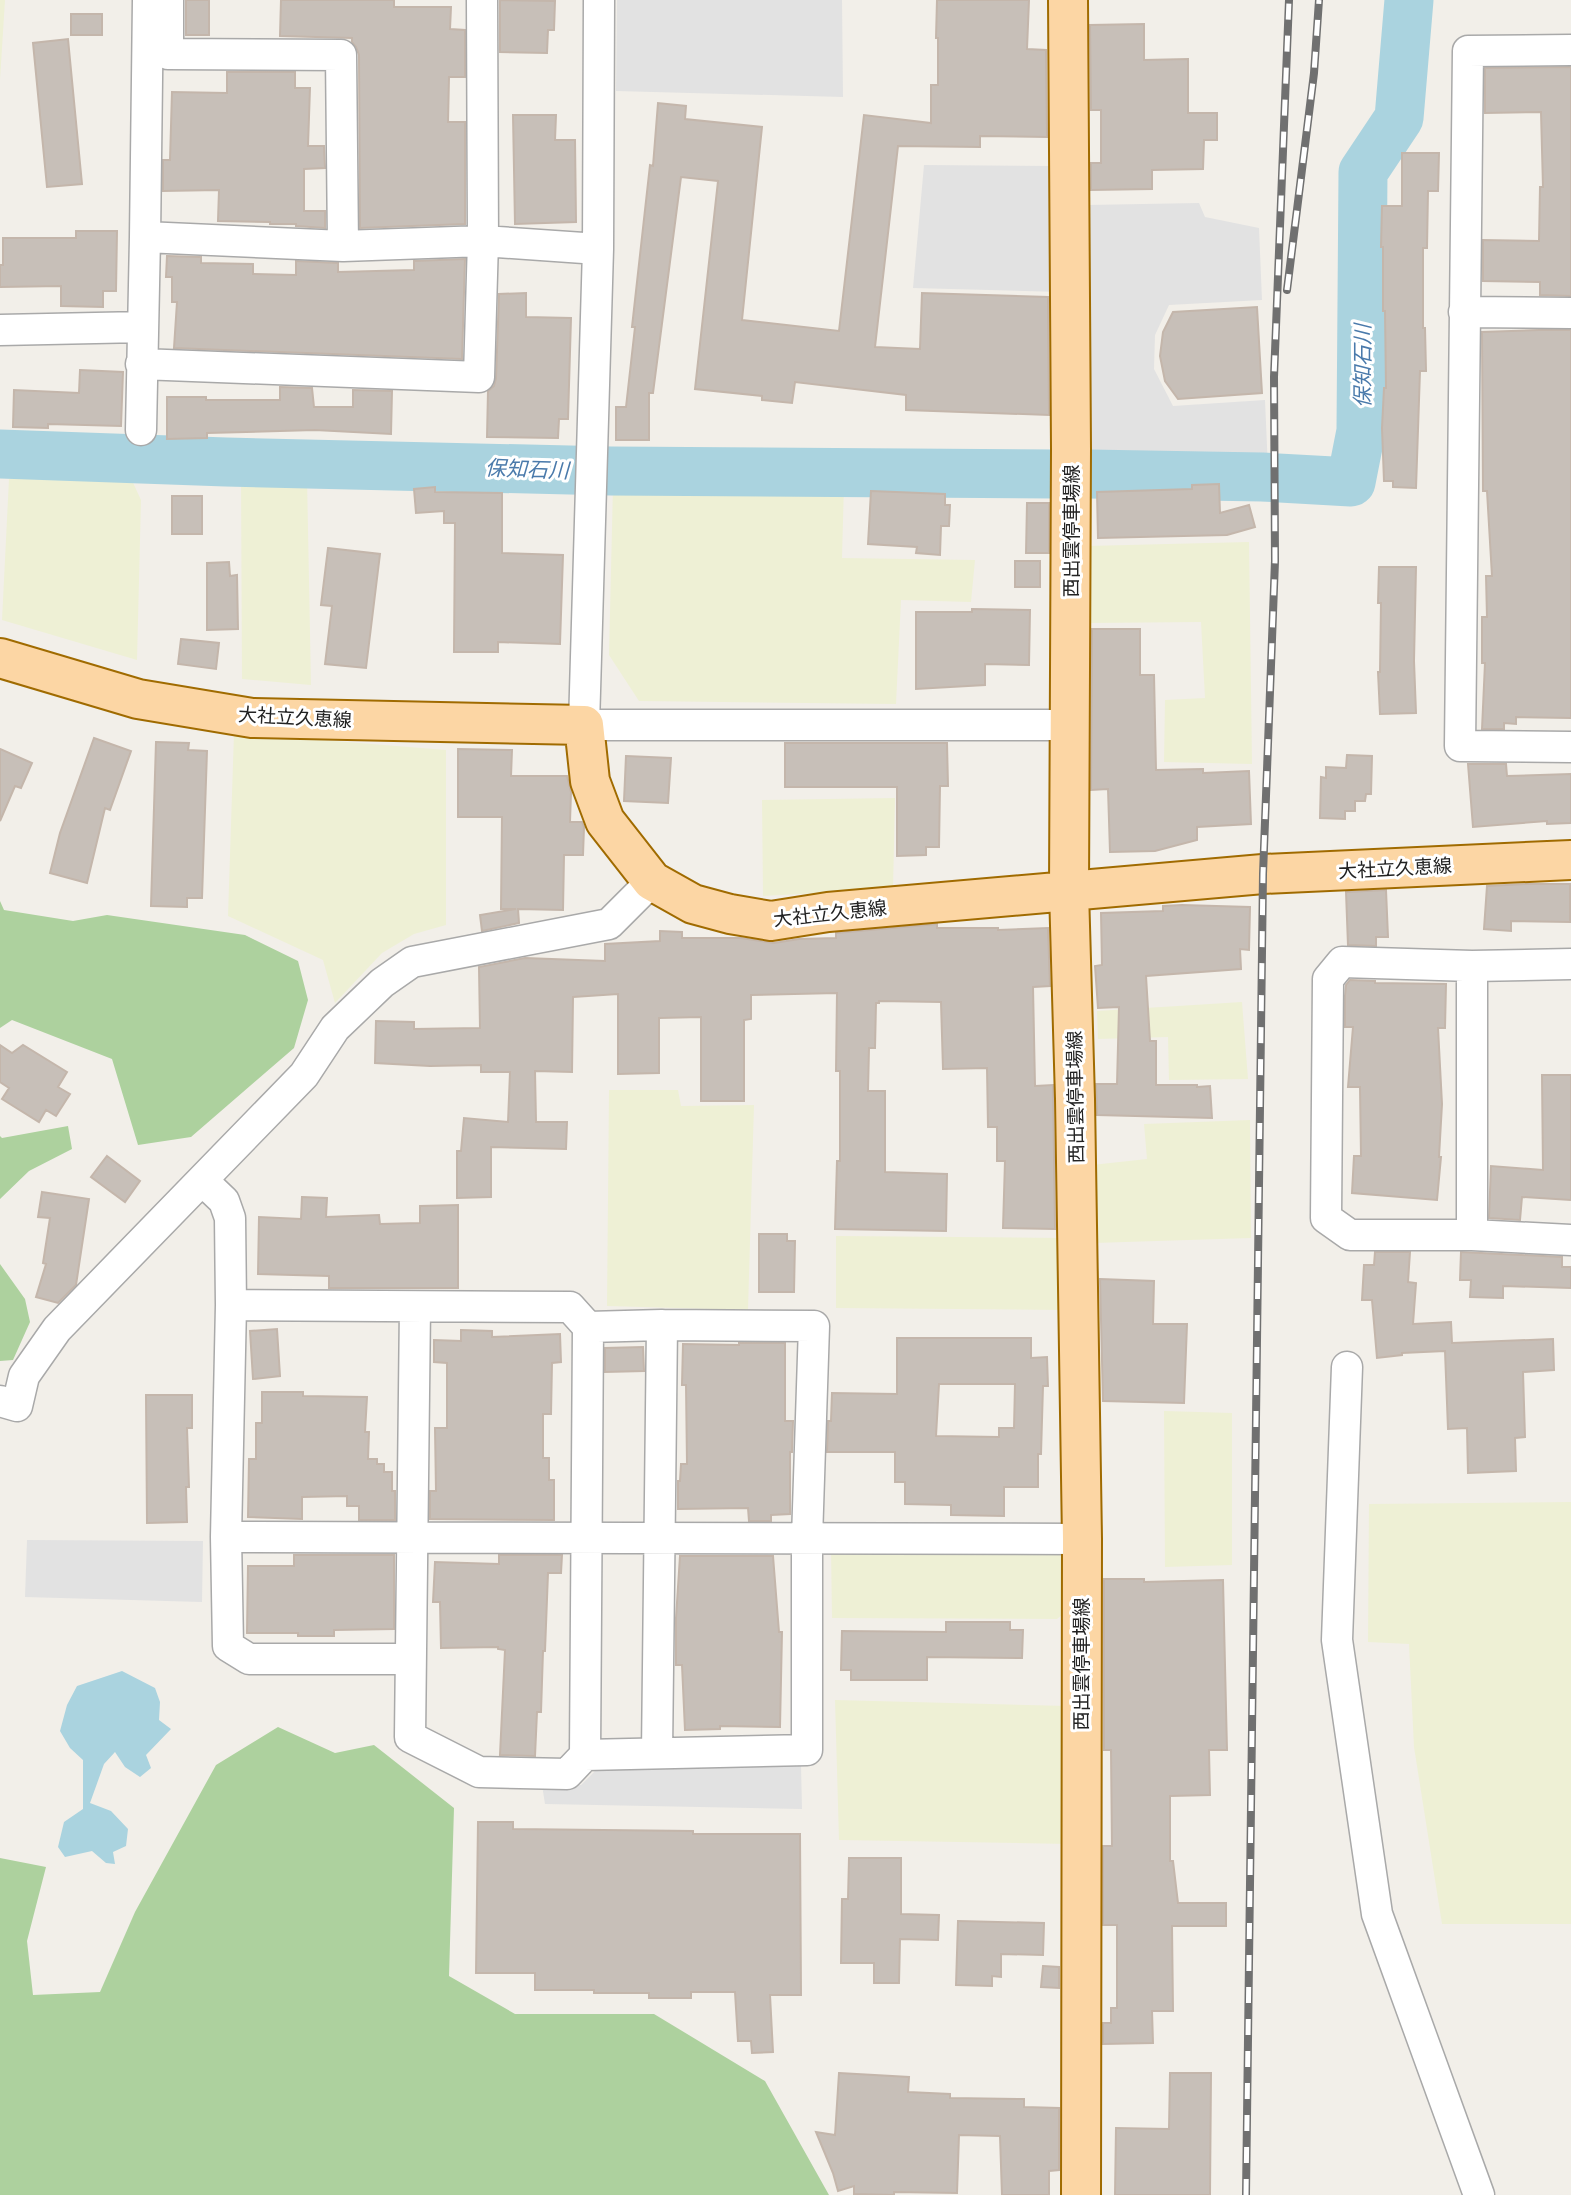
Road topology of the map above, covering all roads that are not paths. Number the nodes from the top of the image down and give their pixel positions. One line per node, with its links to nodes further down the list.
1 (148, 0): 7 (street)
2 (168, 0): 9 (street)
3 (482, 0): 8 (street)
4 (599, 0): 10 (street)
5 (1068, 0): 19 (main road, 西出雲停車場線)
6 (1571, 50): 11 (street)
7 (145, 237): 9 (street); 13 (street)
8 (483, 242): 9 (street); 10 (street); 15 (street)
9 (343, 246)
10 (598, 250): 18 (street)
11 (1464, 312): 12 (street); 20 (street)
12 (1571, 313)
13 (143, 327): 14 (street); 15 (street)
14 (0, 330)
15 (141, 364): 16 (street)
16 (141, 430)
17 (0, 658): 18 (main road, 大社立久恵線)
18 (584, 724): 19 (street); 22 (main road, 大社立久恵線)
19 (1069, 726): 23 (main road, 西出雲停車場線)
20 (1571, 747)
21 (1571, 860): 23 (main road, 大社立久恵線)
22 (652, 881): 23 (main road, 大社立久恵線); 26 (street)
23 (1069, 891): 40 (main road, 西出雲停車場線)
24 (1571, 964): 25 (street)
25 (1472, 966): 27 (street); 27 (street)
26 (202, 1180): 29 (street); 34 (street)
27 (1472, 1235): 28 (street)
28 (1571, 1240)
29 (231, 1305): 30 (street); 35 (street)
30 (415, 1307): 32 (street); 37 (street)
31 (662, 1325): 32 (street); 38 (street); 39 (street)
32 (588, 1327): 36 (street)
33 (1348, 1367): 45 (street)
34 (0, 1401)
35 (226, 1537): 37 (street); 41 (street)
36 (587, 1537): 37 (street); 38 (street); 43 (street)
37 (412, 1538): 41 (street)
38 (661, 1539): 39 (street); 42 (street)
39 (807, 1539): 40 (street); 42 (street)
40 (1082, 1539): 44 (main road, 西出雲停車場線)
41 (410, 1659): 43 (street)
42 (657, 1754): 43 (street)
43 (585, 1755)
44 (1081, 2195)
45 (1479, 2195)

